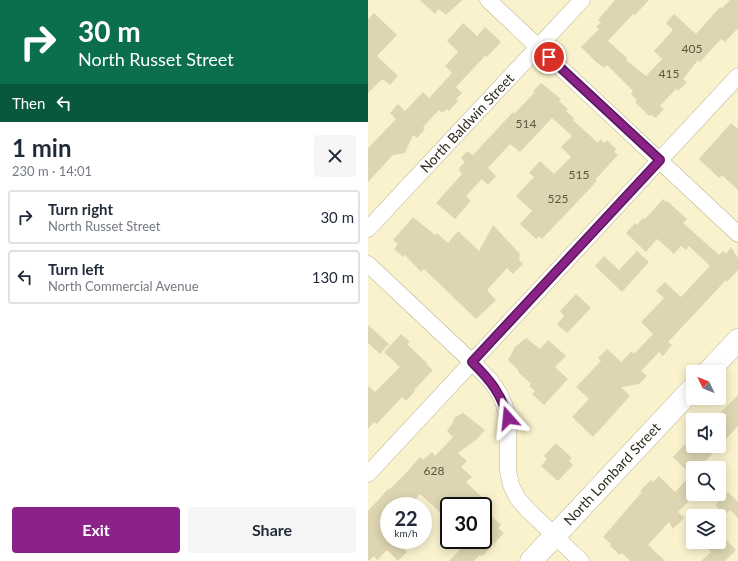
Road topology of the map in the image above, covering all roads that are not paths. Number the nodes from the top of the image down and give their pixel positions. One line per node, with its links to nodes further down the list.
1 (488, 0): 3 (street)
2 (582, 0): 3 (street, North Baldwin Street)
3 (538, 47): 5 (street); 6 (street, North Baldwin Street)
4 (738, 76): 5 (street)
5 (660, 160): 7 (street); 10 (street)
6 (368, 229)
7 (738, 234)
8 (368, 264): 10 (street)
9 (738, 340): 11 (main road)
10 (472, 362): 13 (street); 14 (street)
11 (715, 365)
12 (686, 396): 14 (main road, North Lombard Street)
13 (368, 474)
14 (555, 536): 15 (main road, North Lombard Street); 16 (street)
15 (532, 561)
16 (581, 561)

